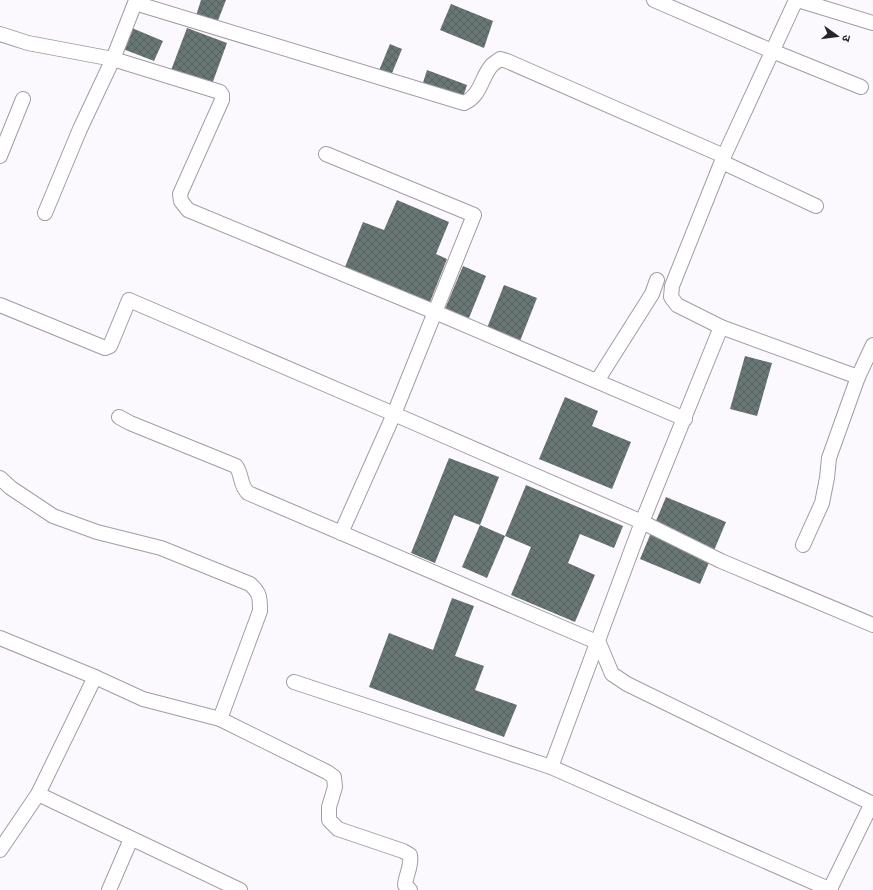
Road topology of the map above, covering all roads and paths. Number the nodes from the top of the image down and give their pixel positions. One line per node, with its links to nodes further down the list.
1 (654, 0): 6 (street)
2 (797, 0): 4 (street); 6 (street)
3 (136, 2): 7 (street); 12 (street)
4 (873, 23)
5 (0, 34): 7 (street)
6 (772, 51): 8 (street); 12 (street)
7 (113, 60): 14 (street); 17 (street)
8 (861, 86)
9 (23, 99): 11 (street)
10 (326, 154): 17 (street)
11 (0, 156)
12 (723, 159): 13 (street); 18 (street)
13 (816, 206)
14 (45, 213)
15 (657, 280): 21 (street)
16 (0, 306): 22 (street)
17 (435, 312): 21 (street); 22 (street)
18 (721, 327): 20 (street); 24 (street)
19 (873, 345): 20 (street)
20 (858, 377): 28 (street)
21 (597, 381): 24 (street)
22 (394, 414): 26 (street); 27 (street)
23 (119, 417): 27 (street)
24 (685, 419): 26 (street)
25 (0, 478): 34 (street)
26 (642, 522): 29 (street); 31 (street)
27 (341, 533): 31 (street)
28 (804, 545)
29 (873, 625)
30 (0, 638): 32 (street)
31 (599, 642): 35 (street); 37 (street)
32 (95, 677): 34 (street); 36 (street)
33 (294, 682): 35 (street)
34 (220, 719): 42 (street)
35 (551, 767): 43 (street)
36 (38, 794): 38 (street); 39 (street)
37 (872, 804): 43 (street)
38 (131, 838): 40 (street); 41 (street)
39 (0, 850)
40 (109, 890)
41 (240, 890)
42 (410, 890)
43 (830, 890)

